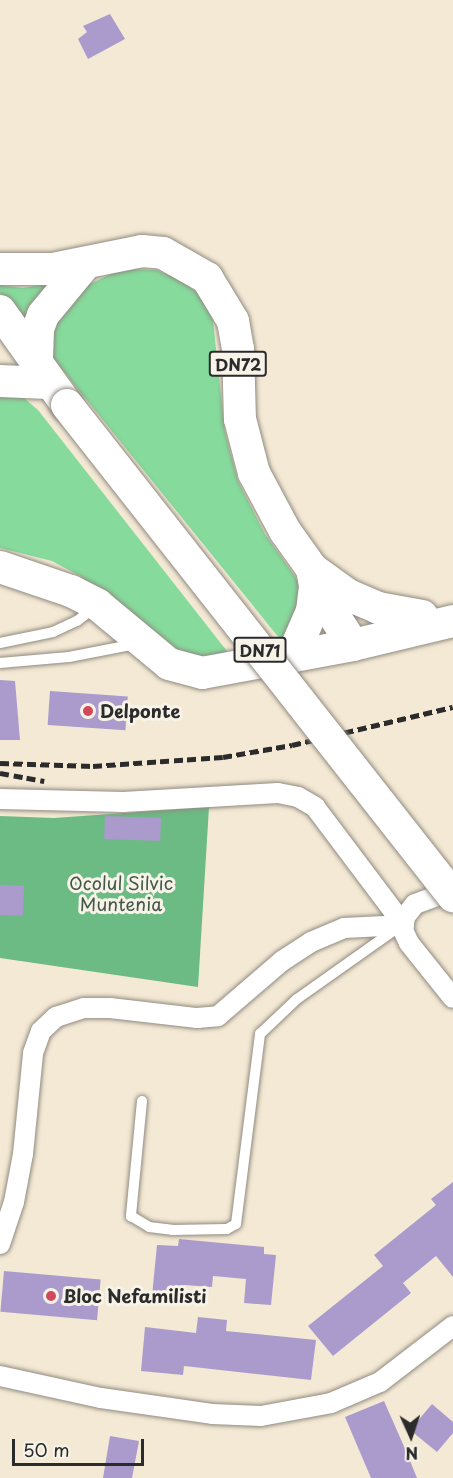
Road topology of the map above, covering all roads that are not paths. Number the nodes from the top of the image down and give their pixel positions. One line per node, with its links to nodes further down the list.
1 (86, 263): 2 (main road, DN72); 6 (main road); 8 (main road, DN72)
2 (0, 269)
3 (0, 311): 6 (main road)
4 (0, 333): 6 (main road)
5 (0, 381): 6 (main road)
6 (51, 382): 21 (main road, DN71, bridge)
7 (0, 567): 10 (main road, DN72)
8 (314, 578): 9 (main road, DN72); 16 (main road, DN72); 17 (main road)
9 (348, 595): 12 (main road, DN72); 16 (main road, DN72)
10 (98, 605): 14 (lane); 15 (main road, DN72)
11 (453, 608): 12 (main road, DN72)
12 (422, 616): 16 (main road, DN72)
13 (453, 621): 16 (main road, DN72)
14 (0, 643)
15 (142, 643): 17 (main road, DN72); 18 (lane)
16 (363, 643): 17 (main road, DN72)
17 (292, 657)
18 (0, 663)
19 (0, 799): 22 (street)
20 (453, 890): 22 (street)
21 (453, 896)
22 (404, 925): 23 (street); 24 (lane); 25 (street)
23 (453, 998)
24 (141, 1101)
25 (0, 1244)
26 (453, 1326): 27 (street)
27 (0, 1376)

